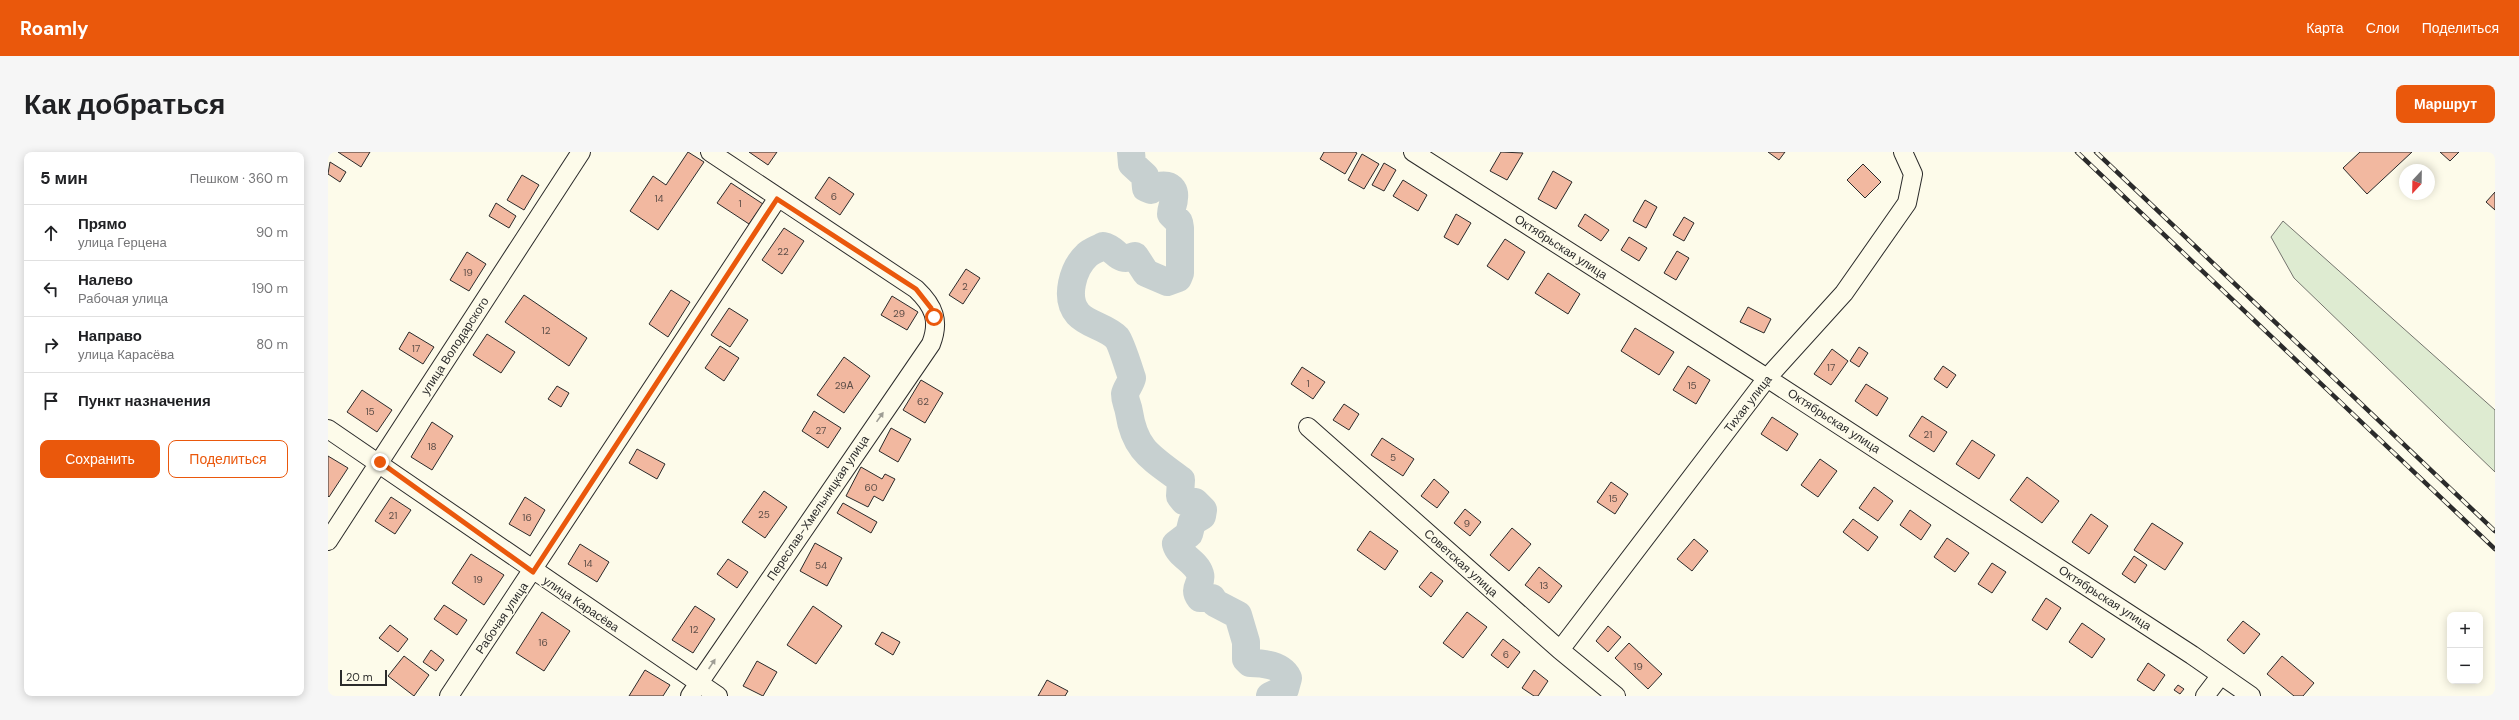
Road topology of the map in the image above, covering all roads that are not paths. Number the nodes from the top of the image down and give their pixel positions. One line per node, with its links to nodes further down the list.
1 (581, 152): 9 (street, улица Володарского)
2 (710, 152): 5 (street)
3 (1413, 152): 6 (street, Октябрьская улица)
4 (1903, 152): 6 (street, Тихая улица)
5 (777, 199): 11 (street, Рабочая улица); 14 (street, Переслав-Хмельницкая улица, one-way to 5)
6 (1767, 378): 12 (street, Тихая улица); 13 (street, Октябрьская улица)
7 (1308, 426): 12 (street, Советская улица)
8 (328, 429): 9 (street, улица Карасёва)
9 (380, 462): 10 (street, улица Володарского); 11 (street, улица Карасёва)
10 (328, 541)
11 (533, 572): 14 (street, улица Карасёва); 15 (street, Рабочая улица)
12 (1560, 650): 17 (street, Советская улица)
13 (2221, 675): 18 (street); 19 (street, Октябрьская улица)
14 (695, 690): 16 (street, улица Карасёва)
15 (449, 696)
16 (718, 696)
17 (1616, 696)
18 (2205, 696)
19 (2251, 696)

